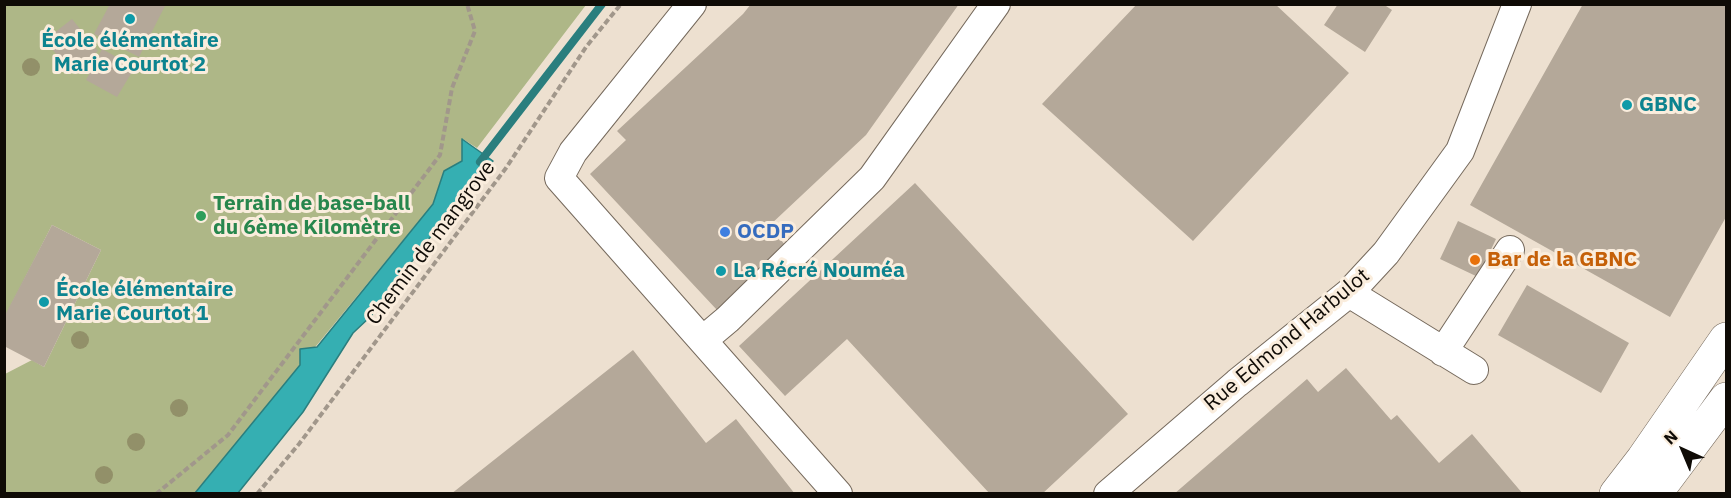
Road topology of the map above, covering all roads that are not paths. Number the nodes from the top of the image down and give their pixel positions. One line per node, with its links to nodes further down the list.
1 (692, 4): 7 (street)
2 (996, 4): 7 (street)
3 (1517, 4): 5 (street, Rue Edmond Harbulot)
4 (1510, 250): 8 (street)
5 (1349, 293): 8 (street); 12 (street, Rue Edmond Harbulot)
6 (1726, 339): 13 (main road)
7 (703, 340): 11 (street)
8 (1443, 352): 9 (street)
9 (1474, 370)
10 (1726, 399): 14 (main road)
11 (838, 494)
12 (1108, 494)
13 (1616, 494)
14 (1654, 494)

